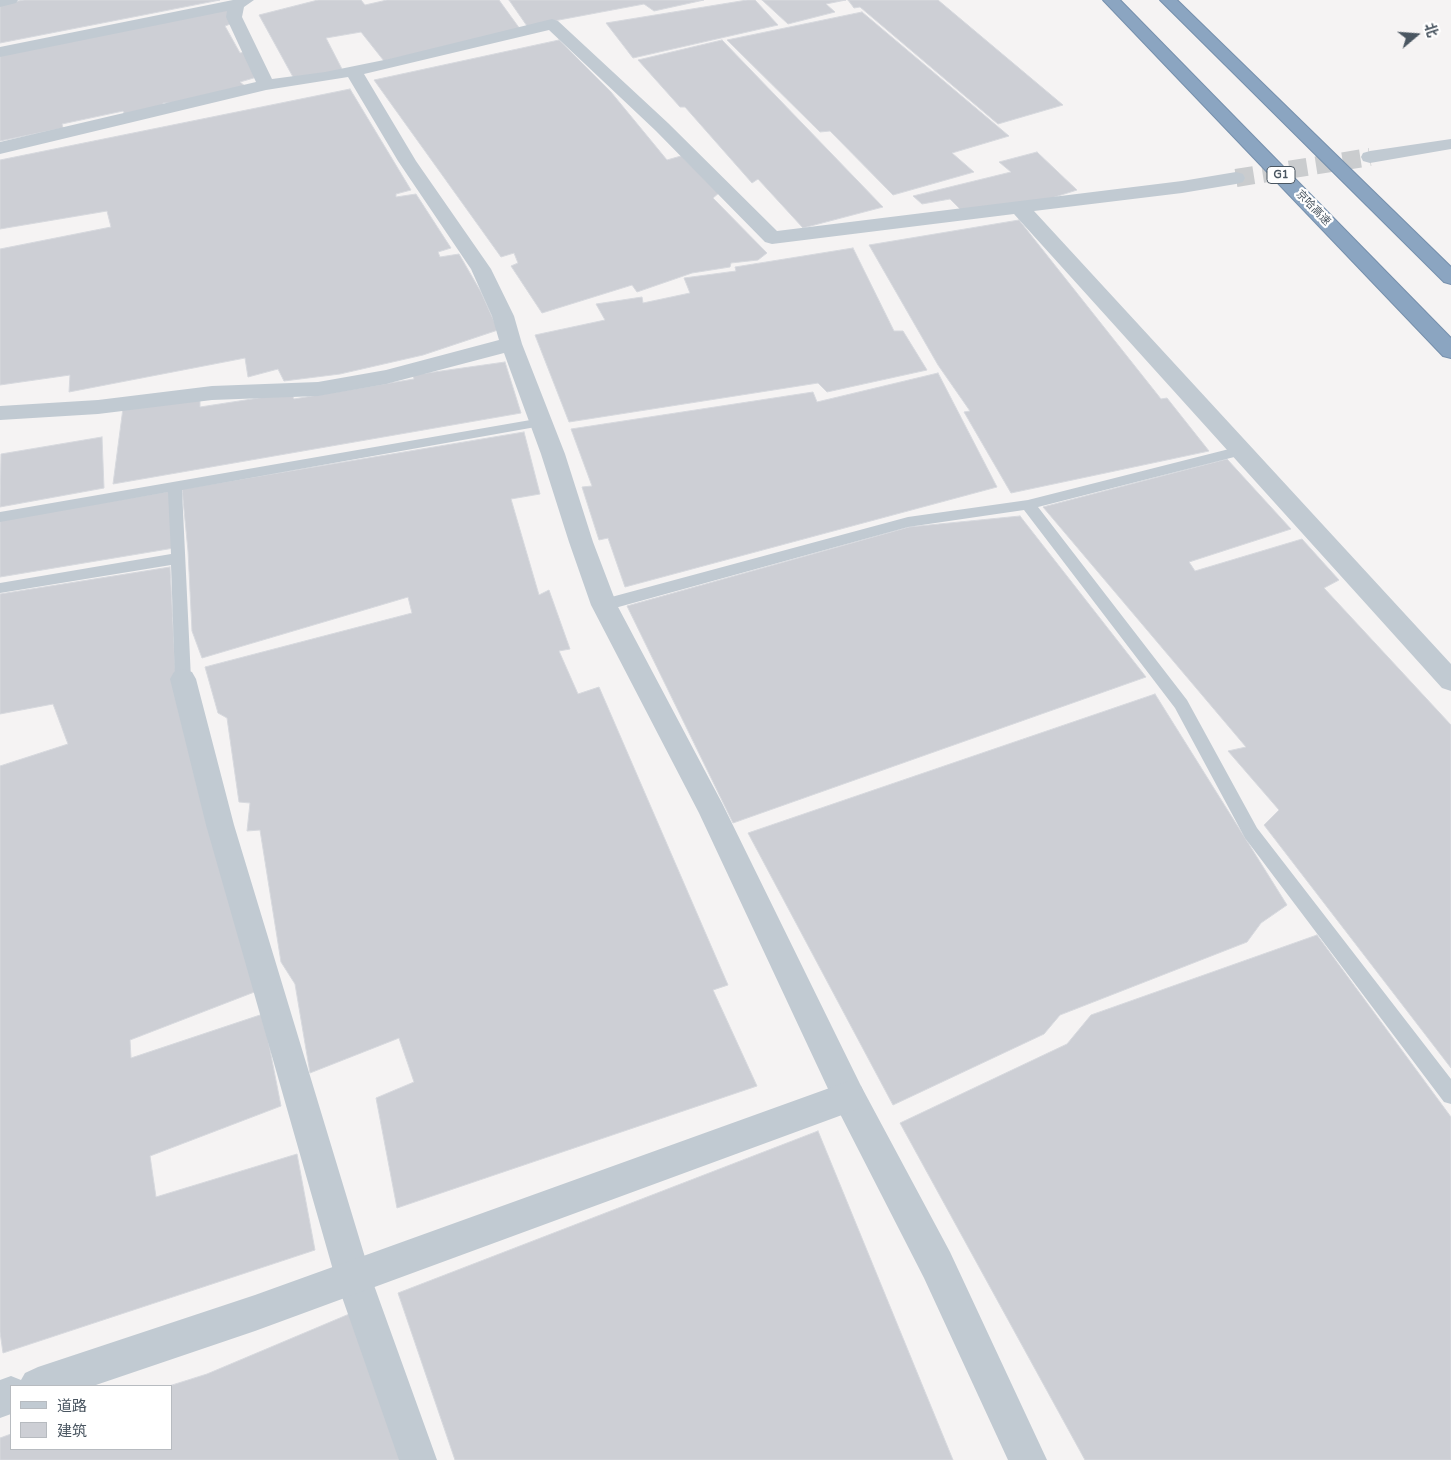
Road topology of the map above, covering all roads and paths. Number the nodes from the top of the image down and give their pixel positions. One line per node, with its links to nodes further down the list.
1 (10, 0): 4 (street)
2 (1112, 0): 16 (highway, 京哈高速 / G1)
3 (1168, 0): 14 (highway)
4 (0, 2)
5 (242, 2): 6 (street); 8 (street)
6 (0, 52)
7 (353, 71): 8 (street); 13 (street); 15 (street)
8 (266, 85): 10 (street)
9 (1451, 144): 11 (street)
10 (0, 148)
11 (1370, 157)
12 (1236, 178): 13 (street)
13 (1019, 207): 19 (street)
14 (1451, 278)
15 (511, 344): 17 (street); 18 (street)
16 (1451, 351)
17 (0, 414)
18 (542, 422): 20 (lane); 25 (street)
19 (1241, 451): 21 (lane); 27 (street)
20 (175, 486): 22 (lane); 23 (lane)
21 (1028, 505): 25 (lane); 28 (lane)
22 (0, 517)
23 (179, 558): 24 (lane); 26 (lane)
24 (0, 588)
25 (604, 606): 29 (street)
26 (183, 678): 30 (street)
27 (1451, 681)
28 (1451, 1095)
29 (849, 1097): 30 (street); 33 (street)
30 (354, 1277): 31 (street); 32 (street)
31 (41, 1385)
32 (418, 1460)
33 (1028, 1460)

